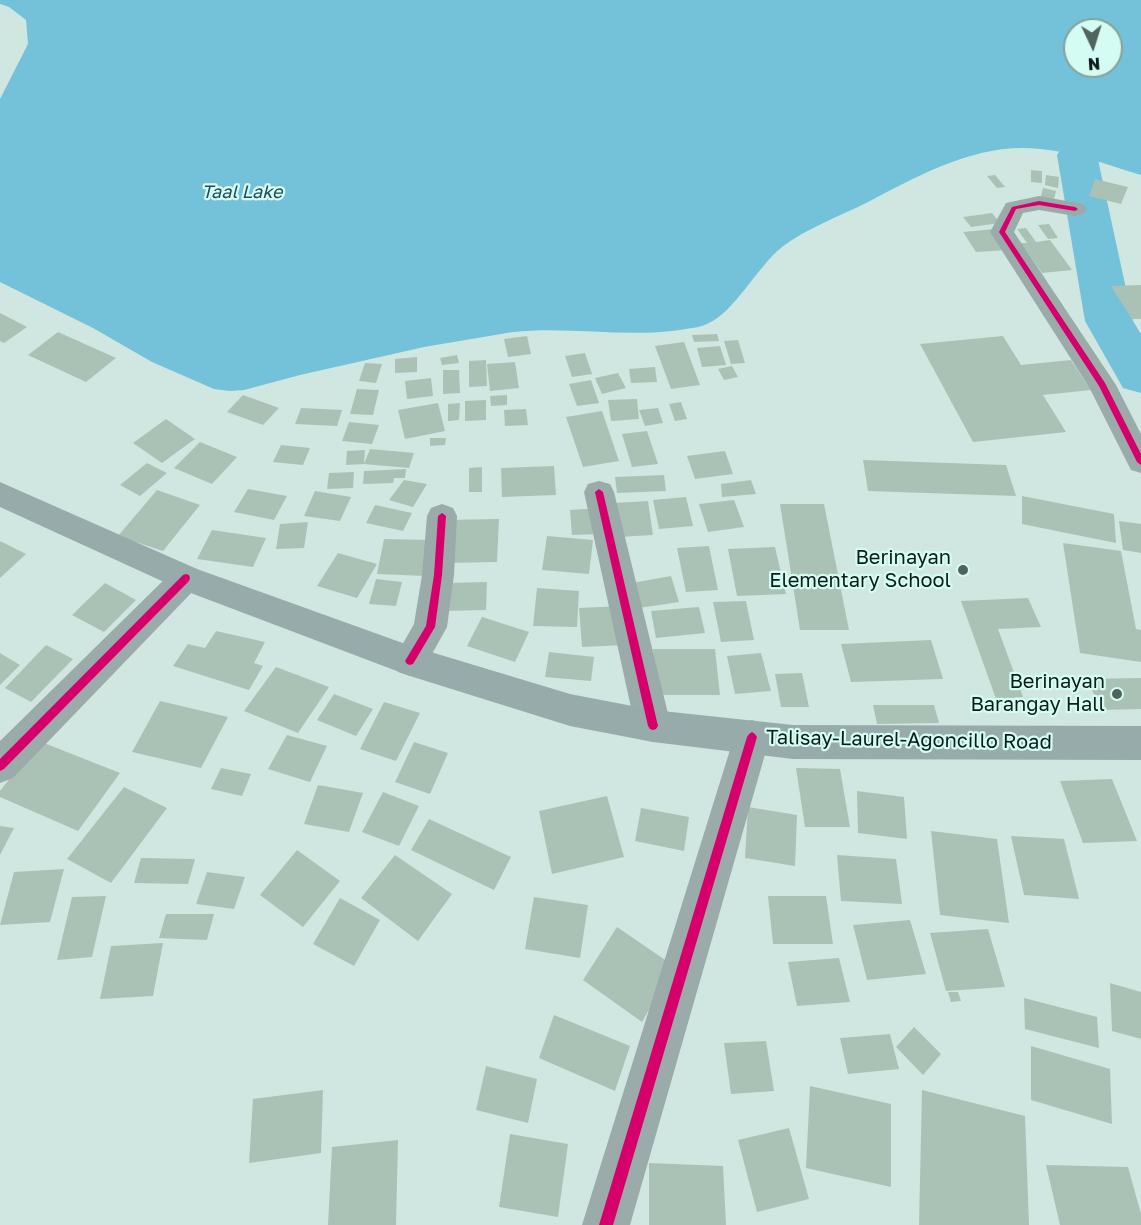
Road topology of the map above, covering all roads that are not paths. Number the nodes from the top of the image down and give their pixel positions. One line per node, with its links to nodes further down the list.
1 (1075, 208): 2 (street)
2 (1141, 462)
3 (599, 492): 8 (street)
4 (0, 494): 6 (main road, Talisay-Laurel-Agoncillo Road)
5 (442, 516): 7 (street)
6 (186, 578): 7 (main road, Talisay-Laurel-Agoncillo Road); 11 (street)
7 (410, 661): 8 (main road, Talisay-Laurel-Agoncillo Road)
8 (653, 726): 9 (main road, Talisay-Laurel-Agoncillo Road)
9 (752, 737): 10 (main road, Talisay-Laurel-Agoncillo Road); 12 (street)
10 (1141, 743)
11 (0, 766)
12 (606, 1225)

